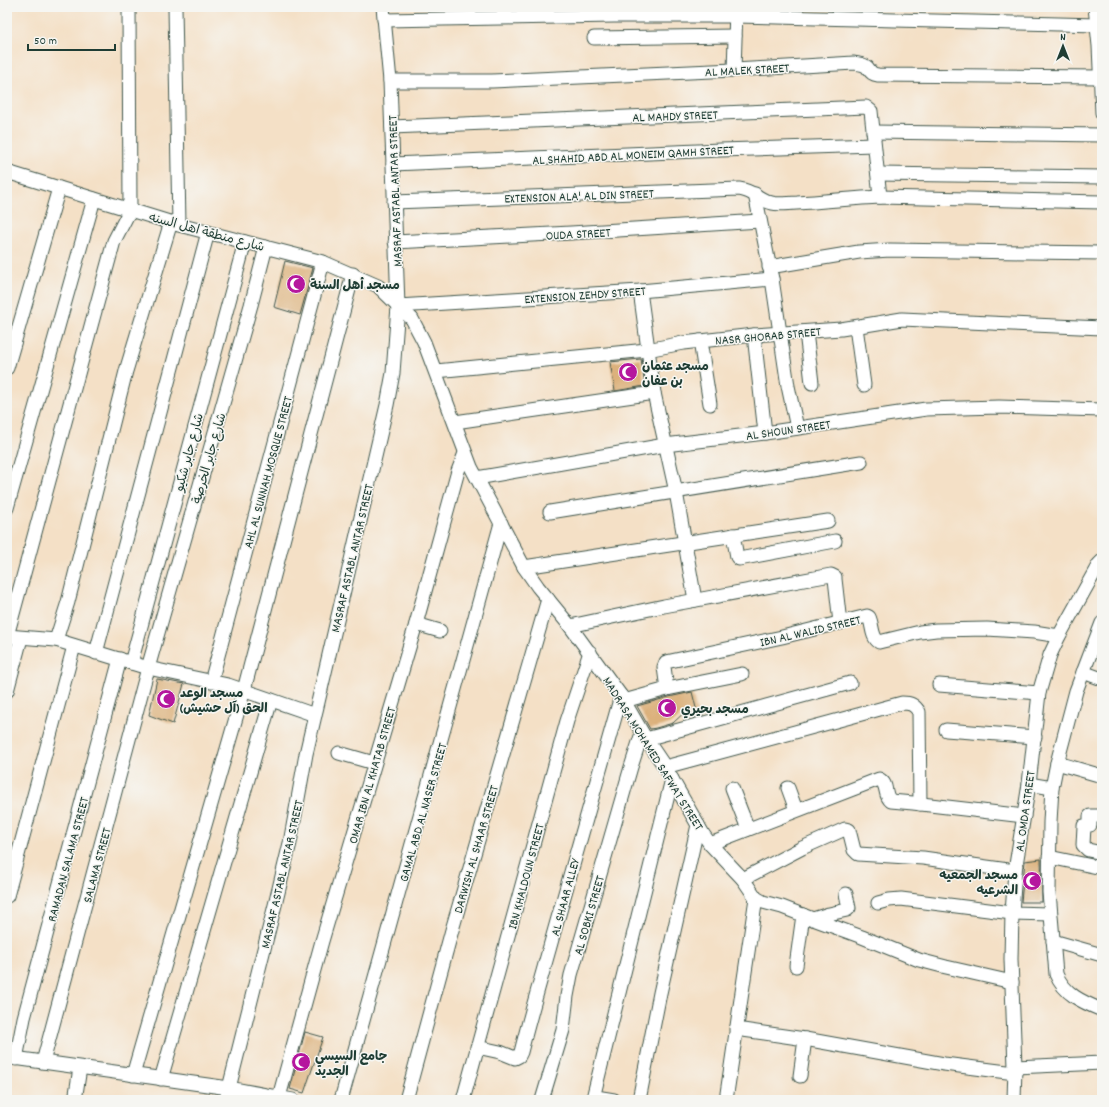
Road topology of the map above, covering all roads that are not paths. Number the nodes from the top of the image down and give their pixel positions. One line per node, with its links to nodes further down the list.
1 (129, 7): 27 (street)
2 (175, 7): 29 (street)
3 (1098, 10): 6 (street)
4 (736, 11): 5 (street); 6 (street); 7 (street)
5 (384, 13): 11 (street, MASRAF ASTABL ANTAR STREET)
6 (1097, 25): 10 (street)
7 (735, 36): 8 (street); 9 (street)
8 (594, 38)
9 (734, 70): 10 (street, AL MALEK STREET); 11 (street, AL MALEK STREET)
10 (1102, 77): 12 (street)
11 (390, 81): 13 (street, MASRAF ASTABL ANTAR STREET)
12 (1102, 113)
13 (392, 128): 14 (street, AL MAHDY STREET); 17 (street, MASRAF ASTABL ANTAR STREET)
14 (874, 132): 15 (street); 16 (street, AL MAHDY STREET)
15 (1102, 135)
16 (874, 145): 17 (street, AL SHAHID ABD AL MONEIM QAMH STREET); 19 (street, AL MAHDY STREET)
17 (393, 164): 25 (street, MASRAF ASTABL ANTAR STREET)
18 (7, 172): 21 (street, شارع منطقة اهل السنه)
19 (878, 174): 20 (street); 23 (street, AL MAHDY STREET)
20 (1102, 177)
21 (59, 188): 24 (street, شارع منطقة اهل السنه); 47 (street)
22 (758, 197): 23 (street, EXTENSION ALA' AL DIN STREET); 25 (street, EXTENSION ALA' AL DIN STREET); 28 (street)
23 (880, 197): 26 (street, EXTENSION ALA' AL DIN STREET)
24 (94, 199): 27 (street, شارع منطقة اهل السنه); 62 (street)
25 (394, 202): 32 (street, MASRAF ASTABL ANTAR STREET)
26 (1102, 202)
27 (130, 210): 29 (street, شارع منطقة اهل السنه); 78 (street)
28 (760, 221): 32 (street, OUDA STREET); 36 (street)
29 (175, 223): 30 (street, شارع منطقة اهل السنه); 81 (street)
30 (208, 232): 31 (street, شارع منطقة اهل السنه); 84 (street)
31 (245, 242): 33 (street, شارع منطقة اهل السنه); 85 (street, شارع جابر شكيو)
32 (395, 242): 39 (street, MASRAF ASTABL ANTAR STREET)
33 (266, 247): 35 (street, شارع منطقة اهل السنه); 86 (street, شارع جابر الخرصة)
34 (1102, 253): 36 (street, EXTENSION ZEHDY STREET)
35 (323, 262): 37 (street, شارع منطقة اهل السنه); 90 (street, AHL AL SUNNAH MOSQUE STREET)
36 (771, 273): 38 (street, EXTENSION ZEHDY STREET); 43 (street)
37 (353, 274): 39 (street, شارع منطقة اهل السنه); 94 (street)
38 (640, 291): 39 (street, EXTENSION ZEHDY STREET); 46 (street)
39 (398, 306): 48 (street, MADRASA MOHAMED SAFWAT STREET); 99 (street, MASRAF ASTABL ANTAR STREET)
40 (856, 327): 41 (street, NASR GHORAB STREET); 42 (street, NASR GHORAB STREET); 50 (street)
41 (1102, 328)
42 (806, 332): 43 (street, NASR GHORAB STREET); 49 (street)
43 (780, 334): 44 (street, NASR GHORAB STREET); 55 (street)
44 (754, 335): 45 (street, NASR GHORAB STREET); 56 (street)
45 (700, 341): 46 (street, NASR GHORAB STREET); 52 (street)
46 (647, 350): 48 (street, NASR GHORAB STREET); 51 (street)
47 (7, 368)
48 (436, 371): 54 (street, MADRASA MOHAMED SAFWAT STREET)
49 (812, 383)
50 (864, 385)
51 (654, 393): 54 (street); 57 (street)
52 (710, 404)
53 (1102, 410): 55 (street, AL SHOUN STREET)
54 (455, 422): 58 (street, MADRASA MOHAMED SAFWAT STREET)
55 (797, 428): 56 (street, AL SHOUN STREET)
56 (765, 433): 57 (street, AL SHOUN STREET)
57 (665, 445): 60 (street, AL SHOUN STREET); 61 (street)
58 (465, 453): 60 (street, MADRASA MOHAMED SAFWAT STREET); 75 (street, OMAR IBN AL KHATAB STREET)
59 (861, 462): 61 (street)
60 (477, 478): 65 (street, MADRASA MOHAMED SAFWAT STREET)
61 (676, 492): 63 (street); 68 (street)
62 (7, 508)
63 (550, 512)
64 (828, 521): 66 (street)
65 (501, 523): 70 (street, MADRASA MOHAMED SAFWAT STREET); 153 (street, GAMAL ABD AL NASER STREET)
66 (733, 535): 67 (street); 68 (street)
67 (835, 541)
68 (684, 542): 70 (street); 72 (street)
69 (1102, 561): 79 (street, AL OMDA STREET)
70 (524, 567): 71 (street, MADRASA MOHAMED SAFWAT STREET)
71 (548, 599): 76 (street, MADRASA MOHAMED SAFWAT STREET); 154 (street, DARWISH AL SHAAR STREET)
72 (695, 600): 73 (street); 76 (street)
73 (840, 623): 79 (street, IBN AL WALID STREET); 93 (street, IBN AL WALID STREET)
74 (1102, 623): 87 (street, AL OMDA STREET)
75 (416, 624): 77 (street); 104 (street, OMAR IBN AL KHATAB STREET)
76 (570, 626): 83 (street, MADRASA MOHAMED SAFWAT STREET)
77 (440, 631)
78 (7, 636): 80 (street)
79 (1059, 636): 96 (street, AL OMDA STREET)
80 (21, 638): 81 (street); 95 (street)
81 (56, 640): 82 (street)
82 (74, 646): 84 (street); 127 (street)
83 (590, 652): 97 (street, MADRASA MOHAMED SAFWAT STREET); 140 (street, IBN KHALDOUN STREET)
84 (96, 653): 85 (street)
85 (126, 661): 86 (street); 141 (street, RAMADAN SALAMA STREET)
86 (148, 668): 90 (street); 142 (street, SALAMA STREET)
87 (1083, 672): 89 (street); 105 (street, AL OMDA STREET)
88 (742, 674): 93 (street)
89 (1102, 679)
90 (212, 682): 94 (street)
91 (850, 683): 101 (street)
92 (939, 685): 96 (street)
93 (667, 689): 97 (street)
94 (244, 690): 98 (street); 146 (street)
95 (7, 691)
96 (1039, 693): 102 (street, AL OMDA STREET)
97 (622, 699): 101 (street, MADRASA MOHAMED SAFWAT STREET); 140 (street, AL SHAAR ALLEY)
98 (271, 700): 99 (street); 148 (street)
99 (315, 715): 149 (street, MASRAF ASTABL ANTAR STREET)
100 (946, 730): 102 (street)
101 (644, 736): 106 (street, MADRASA MOHAMED SAFWAT STREET); 156 (street, AL SOBKI STREET)
102 (1035, 737): 109 (street, AL OMDA STREET)
103 (339, 753): 104 (street)
104 (374, 763): 150 (street, OMAR IBN AL KHATAB STREET)
105 (1057, 763): 107 (street); 112 (street, AL OMDA STREET)
106 (665, 767): 108 (street, MADRASA MOHAMED SAFWAT STREET); 113 (street)
107 (1102, 776)
108 (672, 779): 117 (street, MADRASA MOHAMED SAFWAT STREET); 157 (street)
109 (1029, 784): 112 (street); 115 (street, AL OMDA STREET)
110 (732, 788): 118 (street)
111 (788, 788): 114 (street)
112 (1052, 788): 121 (street, AL OMDA STREET)
113 (920, 804): 114 (street); 115 (street)
114 (796, 810): 118 (street)
115 (1024, 816): 124 (street, AL OMDA STREET)
116 (1102, 816): 120 (street)
117 (698, 825): 119 (street, MADRASA MOHAMED SAFWAT STREET); 158 (street)
118 (748, 829): 119 (street)
119 (710, 844): 125 (street, MADRASA MOHAMED SAFWAT STREET)
120 (1096, 852): 122 (street)
121 (1049, 857): 122 (street); 131 (street, AL OMDA STREET)
122 (1089, 865): 123 (street)
123 (1102, 868)
124 (1016, 872): 125 (street); 130 (street, AL OMDA STREET)
125 (743, 879): 128 (street, MADRASA MOHAMED SAFWAT STREET)
126 (846, 894): 132 (street)
127 (7, 896)
128 (756, 898): 132 (street); 138 (street)
129 (878, 904): 130 (street)
130 (1012, 913): 131 (street); 136 (street, AL OMDA STREET)
131 (1050, 914): 133 (street, AL OMDA STREET)
132 (808, 917): 135 (street); 136 (street)
133 (1053, 941): 134 (street); 137 (street, AL OMDA STREET)
134 (1102, 955)
135 (796, 966)
136 (1012, 982): 145 (street, AL OMDA STREET)
137 (1102, 1010)
138 (736, 1028): 139 (street); 159 (street)
139 (805, 1039): 145 (street); 147 (street)
140 (477, 1047): 155 (street, IBN KHALDOUN STREET)
141 (11, 1058): 142 (street)
142 (43, 1062): 144 (street)
143 (1102, 1063): 145 (street)
144 (80, 1068): 146 (street); 151 (street)
145 (1015, 1070): 160 (street, AL OMDA STREET)
146 (133, 1075): 148 (street)
147 (800, 1076)
148 (161, 1079): 149 (street)
149 (228, 1094): 150 (street)
150 (279, 1097): 152 (street)
151 (75, 1100)
152 (293, 1100)
153 (341, 1100)
154 (406, 1100)
155 (463, 1100)
156 (542, 1100)
157 (614, 1100)
158 (639, 1100)
159 (726, 1100)
160 (1014, 1100)

